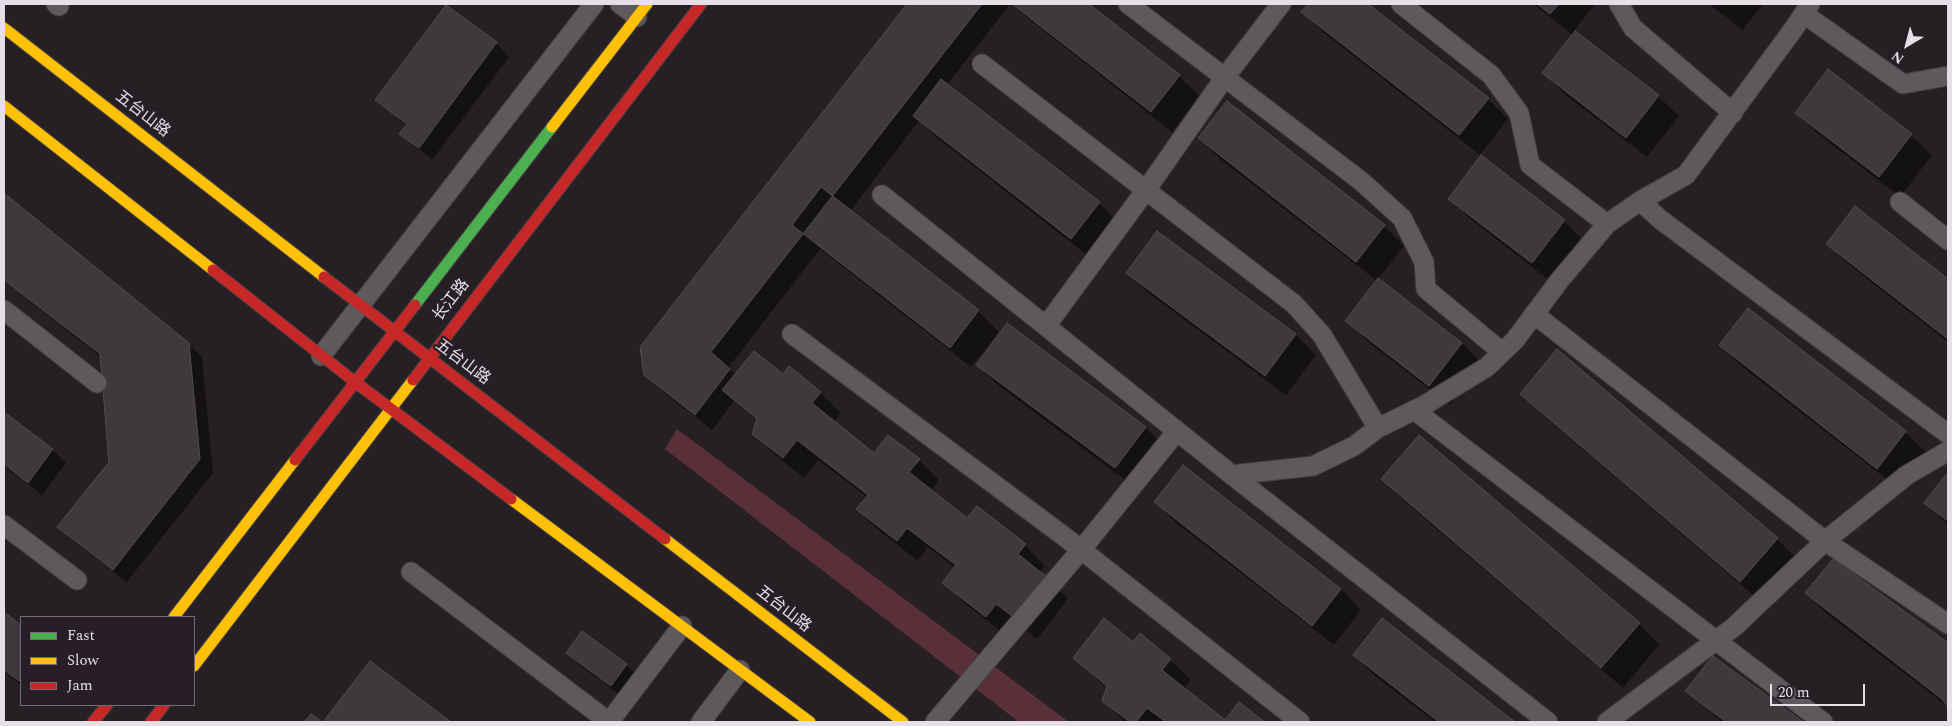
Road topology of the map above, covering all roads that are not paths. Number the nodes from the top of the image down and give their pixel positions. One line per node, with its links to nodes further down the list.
1 (594, 4): 22 (lane)
2 (620, 4): 9 (lane)
3 (701, 4): 30 (main road, 长江路)
4 (1128, 4): 13 (lane)
5 (1282, 4): 13 (lane)
6 (1401, 4): 20 (lane)
7 (1618, 4): 15 (lane)
8 (1807, 9): 12 (lane); 15 (lane)
9 (642, 10): 26 (main road, 长江路)
10 (4, 28): 22 (main road, 五台山路)
11 (982, 64): 16 (lane)
12 (1948, 76)
13 (1225, 77): 16 (lane); 28 (lane)
14 (4, 106): 29 (main road)
15 (1733, 113): 18 (lane)
16 (1146, 190): 25 (lane); 35 (lane)
17 (882, 195): 25 (lane)
18 (1640, 201): 20 (lane); 37 (lane)
19 (1900, 202): 21 (lane)
20 (1607, 224): 24 (lane)
21 (1948, 240)
22 (361, 306): 26 (main road, 五台山路); 29 (lane)
23 (4, 310): 32 (lane)
24 (1534, 314): 28 (lane); 41 (lane)
25 (1046, 326): 36 (lane)
26 (393, 332): 30 (main road, 五台山路); 31 (main road, 长江路)
27 (792, 334): 42 (lane)
28 (1502, 352): 34 (lane)
29 (322, 356): 31 (main road)
30 (429, 358): 33 (main road, 长江路); 58 (main road, 五台山路)
31 (354, 382): 33 (main road); 45 (main road, 长江路)
32 (97, 383)
33 (390, 408): 47 (main road); 49 (main road, 长江路)
34 (1414, 410): 35 (lane); 48 (lane)
35 (1378, 428): 39 (lane)
36 (1177, 431): 39 (lane); 42 (lane)
37 (1948, 434)
38 (1948, 451): 41 (lane)
39 (1232, 475): 61 (lane)
40 (4, 525): 44 (lane)
41 (1825, 541): 46 (lane); 48 (lane)
42 (1081, 550): 59 (lane); 60 (lane)
43 (411, 572): 55 (lane)
44 (77, 580)
45 (175, 616)
46 (1948, 624)
47 (682, 626): 50 (main road); 55 (lane)
48 (1717, 640): 62 (lane); 63 (lane)
49 (195, 665)
50 (740, 670): 56 (lane); 57 (main road)
51 (106, 706): 53 (main road)
52 (163, 706): 54 (main road)
53 (93, 722)
54 (151, 722)
55 (609, 722)
56 (701, 722)
57 (810, 722)
58 (903, 722)
59 (935, 722)
60 (1300, 722)
61 (1548, 722)
62 (1607, 722)
63 (1823, 722)

